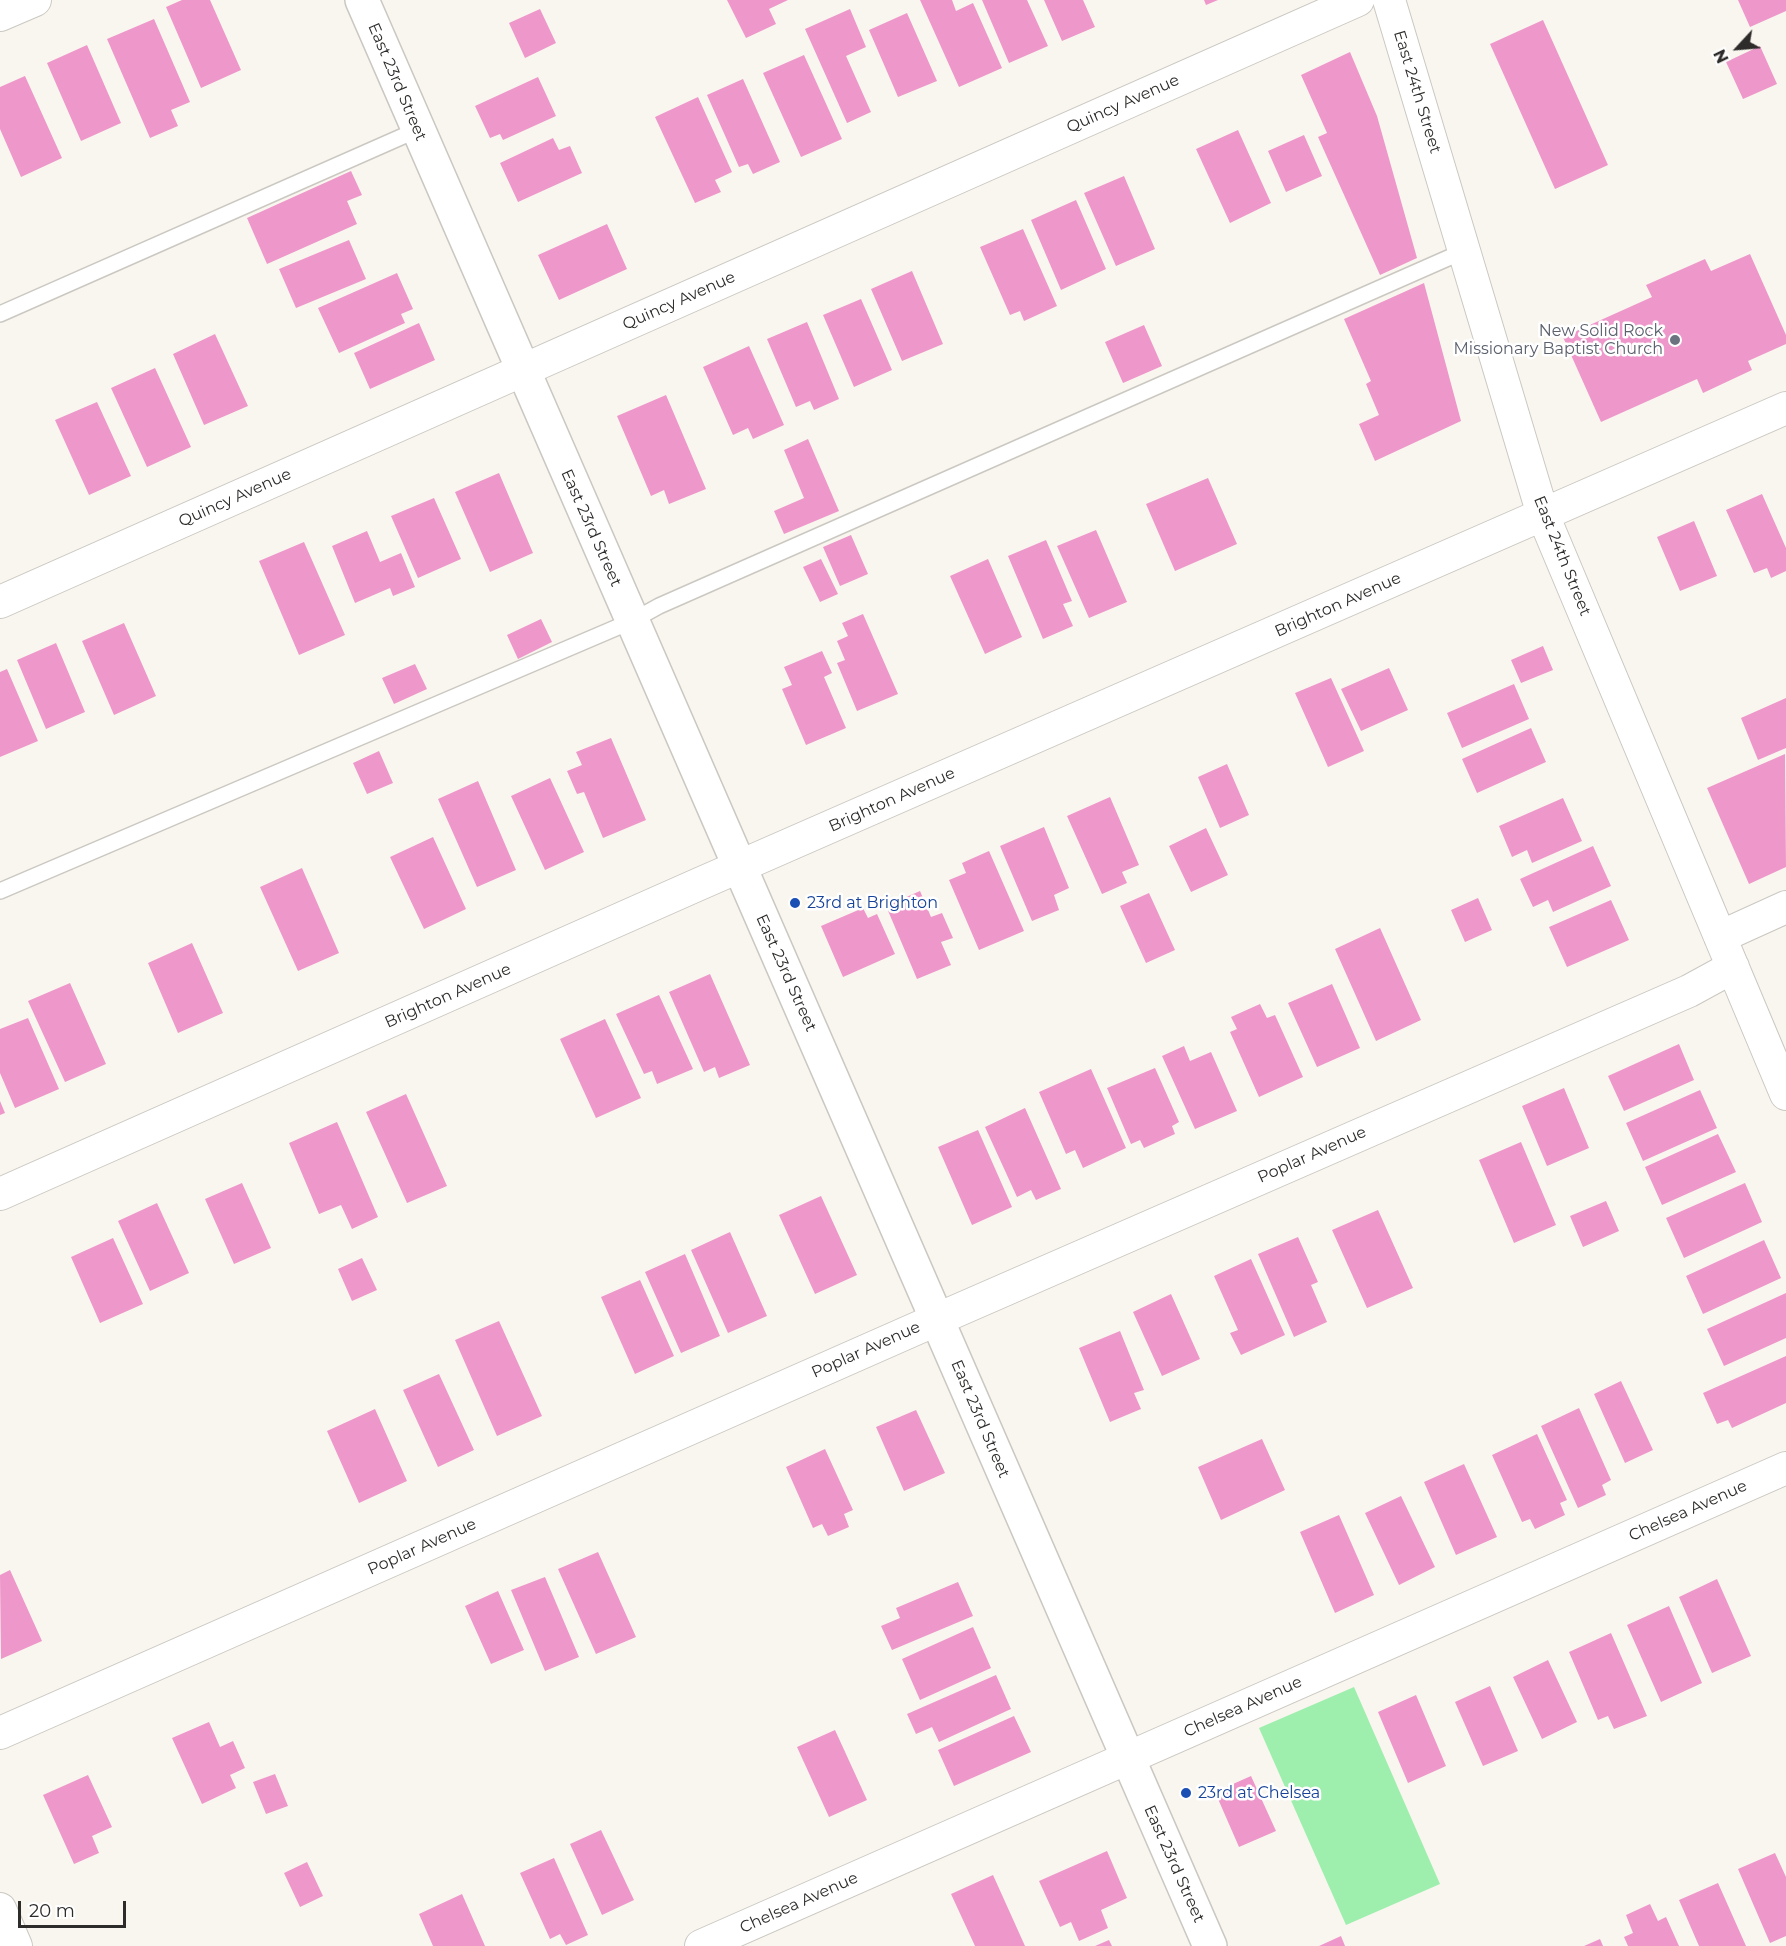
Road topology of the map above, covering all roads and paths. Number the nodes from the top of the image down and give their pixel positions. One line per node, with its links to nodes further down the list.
1 (35, 0): 5 (street)
2 (362, 0): 6 (main road, East 23rd Street)
3 (1358, 0): 9 (street, Quincy Avenue)
4 (1389, 0): 7 (street, East 24th Street)
5 (0, 15)
6 (417, 130): 8 (lane); 9 (main road, East 23rd Street)
7 (1464, 251): 11 (street, East 24th Street); 13 (lane)
8 (0, 314)
9 (523, 371): 12 (street, Quincy Avenue); 13 (main road, East 23rd Street)
10 (1786, 408): 11 (street, Brighton Avenue)
11 (1543, 515): 14 (street, Brighton Avenue); 17 (street, East 24th Street)
12 (0, 602)
13 (632, 621): 14 (main road, East 23rd Street); 15 (lane)
14 (739, 867): 20 (street, Brighton Avenue); 21 (main road, East 23rd Street)
15 (0, 891)
16 (1786, 907): 17 (street)
17 (1720, 937): 18 (street, East 24th Street)
18 (1733, 967): 19 (street, East 24th Street); 21 (street, Poplar Avenue)
19 (1786, 1094)
20 (0, 1194)
21 (938, 1319): 23 (street, Poplar Avenue); 24 (main road, East 23rd Street)
22 (1786, 1468): 24 (street, Chelsea Avenue)
23 (0, 1733)
24 (1126, 1758): 27 (street, Chelsea Avenue); 28 (main road, East 23rd Street)
25 (0, 1909): 26 (street)
26 (16, 1946)
27 (701, 1946)
28 (1210, 1946)

